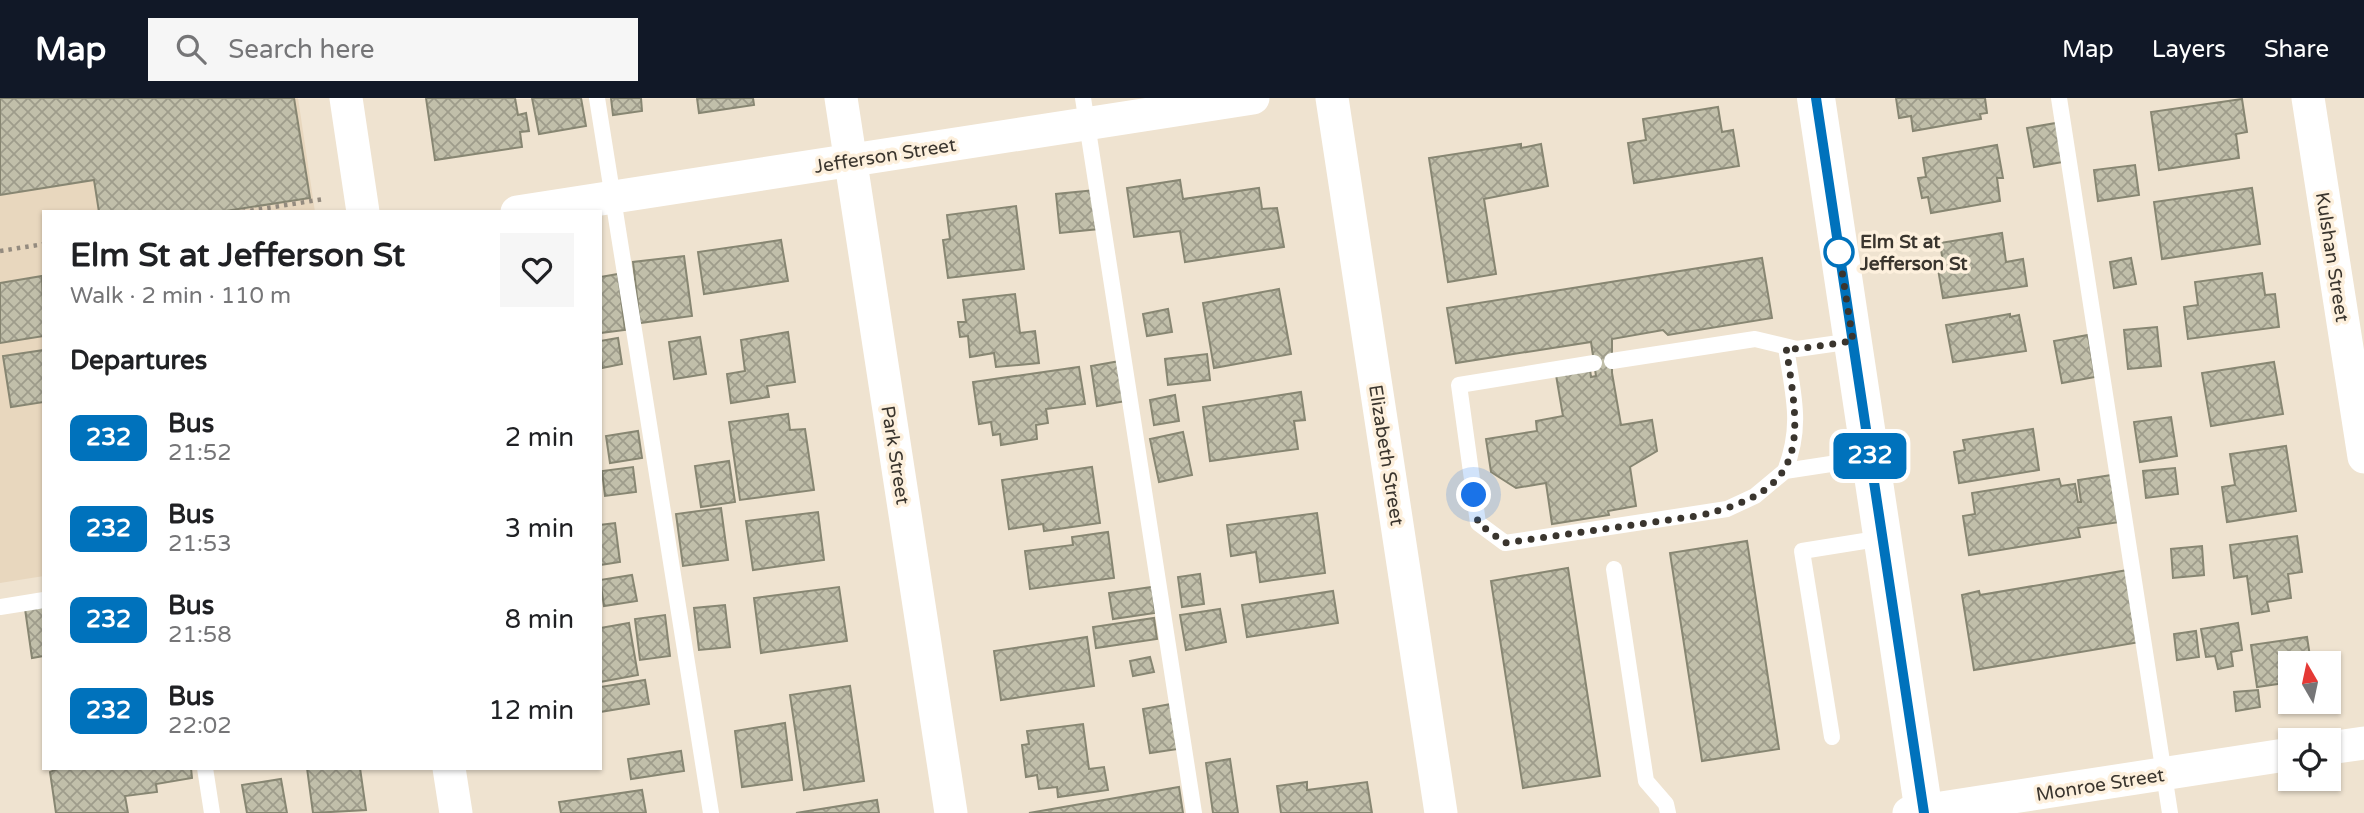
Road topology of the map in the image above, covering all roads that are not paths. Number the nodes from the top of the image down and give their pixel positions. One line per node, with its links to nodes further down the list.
1 (346, 98): 12 (street)
2 (597, 98): 11 (lane)
3 (841, 98): 10 (street, Park Street)
4 (1253, 98): 9 (street, Jefferson Street)
5 (1332, 98): 38 (street, Elizabeth Street)
6 (1816, 98): 14 (street)
7 (2060, 98): 31 (lane)
8 (2308, 98): 18 (street, Kulshan Street)
9 (1085, 111): 10 (street, Jefferson Street); 37 (lane)
10 (851, 160): 11 (street, Jefferson Street); 36 (street, Park Street)
11 (613, 197): 13 (street, Jefferson Street); 35 (lane)
12 (363, 210)
13 (530, 210)
14 (1853, 341): 15 (lane); 19 (street)
15 (1786, 347): 16 (lane); 20 (lane)
16 (1612, 360)
17 (1594, 363): 20 (lane)
18 (2364, 457)
19 (1870, 458): 20 (lane); 21 (street)
20 (1785, 471)
21 (1882, 538): 25 (lane); 32 (street)
22 (1614, 569): 39 (lane)
23 (42, 600): 24 (lane)
24 (0, 607)
25 (1832, 737)
26 (2364, 743): 27 (street)
27 (2341, 746)
28 (2278, 756): 31 (street, Monroe Street)
29 (205, 770): 33 (lane)
30 (450, 770): 34 (street)
31 (2164, 774): 32 (street, Monroe Street); 40 (lane)
32 (1919, 812)
33 (212, 813)
34 (456, 813)
35 (711, 813)
36 (951, 813)
37 (1194, 813)
38 (1441, 813)
39 (1668, 813)
40 (2170, 813)

